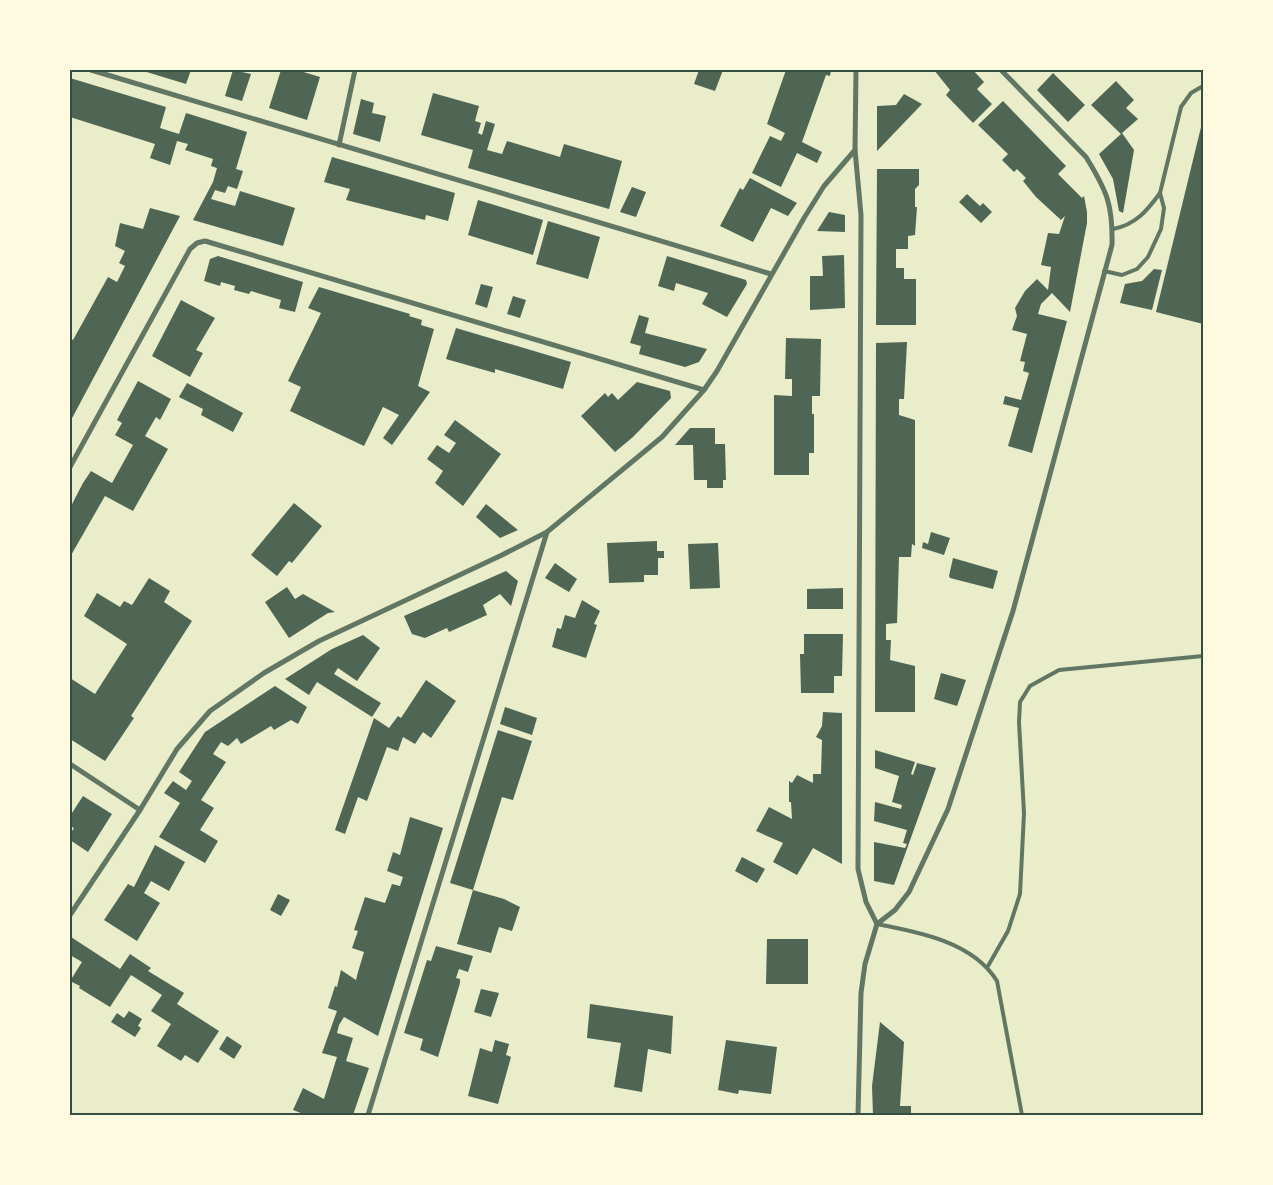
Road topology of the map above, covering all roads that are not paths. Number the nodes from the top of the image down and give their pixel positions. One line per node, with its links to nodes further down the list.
1 (91, 70): 6 (street)
2 (355, 70): 6 (street)
3 (856, 70): 7 (street)
4 (1001, 70): 9 (street)
5 (1203, 86): 8 (lane)
6 (339, 145): 11 (street)
7 (855, 150): 11 (street); 19 (street)
8 (1160, 193): 9 (lane); 10 (lane)
9 (1112, 229): 10 (street)
10 (1104, 271): 19 (street)
11 (771, 274): 12 (street)
12 (704, 390): 13 (street); 14 (street)
13 (70, 467)
14 (547, 532): 17 (street); 21 (street)
15 (1203, 656): 20 (lane)
16 (70, 764): 17 (street)
17 (140, 810): 18 (street)
18 (70, 915)
19 (877, 924): 20 (lane); 22 (street)
20 (988, 966): 23 (lane)
21 (368, 1115)
22 (858, 1115)
23 (1022, 1115)

